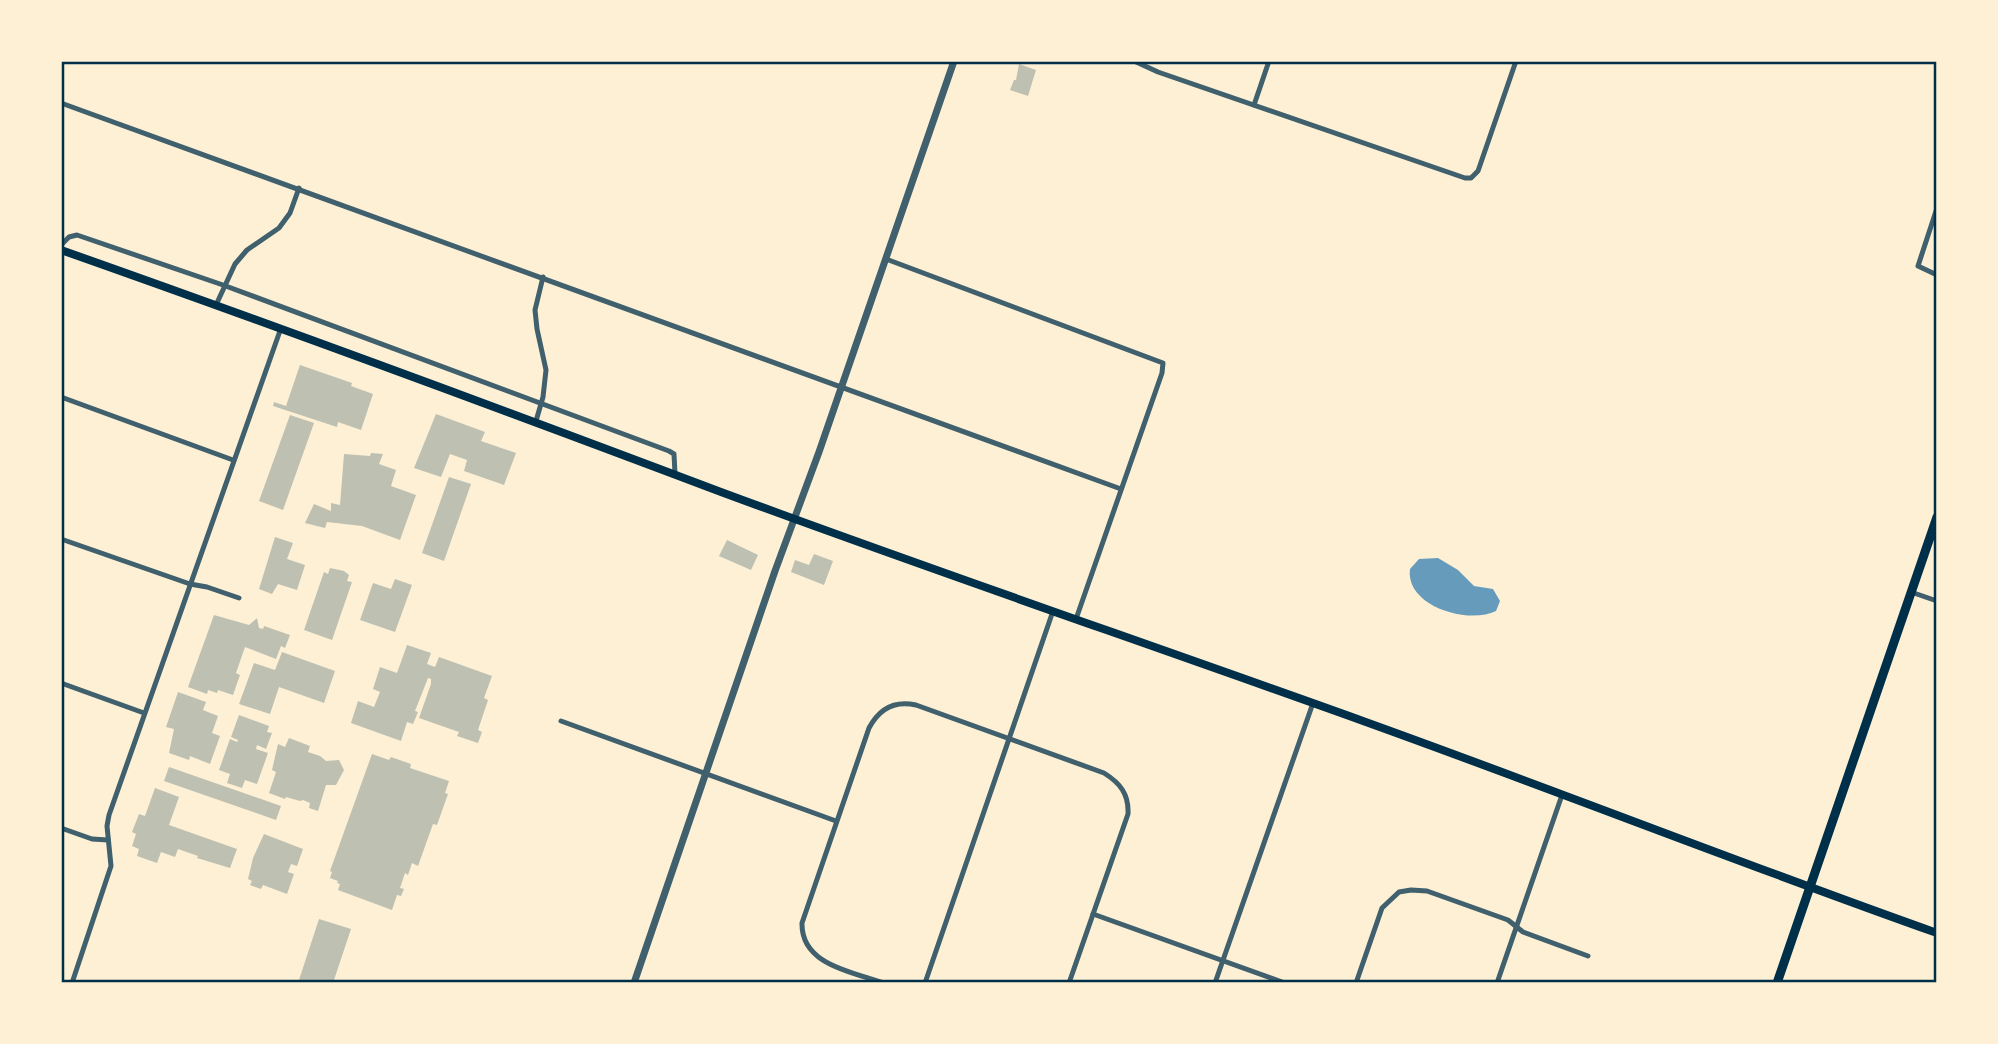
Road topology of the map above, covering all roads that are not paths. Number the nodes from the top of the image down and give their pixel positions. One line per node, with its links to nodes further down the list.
1 (954, 61): 10 (street)
2 (1134, 61): 6 (street)
3 (1269, 61): 6 (street)
4 (1516, 61): 6 (street)
5 (61, 103): 7 (street)
6 (1254, 104)
7 (299, 188): 12 (street); 13 (street)
8 (1937, 208): 11 (street)
9 (61, 248): 13 (street); 14 (main road)
10 (886, 259): 16 (street); 22 (street)
11 (1937, 275)
12 (543, 277): 16 (street); 18 (street)
13 (223, 285): 14 (street); 18 (street)
14 (216, 305): 15 (main road)
15 (281, 328): 19 (main road); 20 (street)
16 (841, 388): 22 (street); 24 (street)
17 (61, 397): 20 (street)
18 (541, 402): 19 (street); 21 (street)
19 (536, 421): 21 (main road)
20 (233, 460): 26 (street)
21 (676, 474): 24 (main road)
22 (1121, 489): 31 (street)
23 (1937, 517): 27 (main road)
24 (794, 518): 30 (main road); 37 (street)
25 (61, 539): 26 (street)
26 (190, 584): 28 (street); 34 (street)
27 (1911, 592): 29 (street); 42 (main road)
28 (239, 598)
29 (1937, 601)
30 (1053, 611): 31 (main road); 36 (street)
31 (1076, 619): 33 (main road)
32 (61, 683): 34 (street)
33 (1313, 703): 38 (main road); 47 (street)
34 (144, 713): 41 (street)
35 (561, 721): 37 (street)
36 (1010, 739): 39 (street); 43 (street); 51 (street)
37 (707, 774): 39 (street); 49 (street)
38 (1562, 795): 42 (main road); 44 (street)
39 (836, 821): 50 (street)
40 (61, 828): 41 (street)
41 (108, 840): 48 (street)
42 (1810, 888): 45 (main road); 57 (main road)
43 (1093, 914): 47 (street); 52 (street)
44 (1516, 926): 46 (street); 55 (street); 56 (street)
45 (1937, 933)
46 (1588, 956)
47 (1223, 961): 53 (street); 54 (street)
48 (72, 983)
49 (634, 983)
50 (884, 983)
51 (925, 983)
52 (1069, 983)
53 (1215, 983)
54 (1285, 983)
55 (1356, 983)
56 (1497, 983)
57 (1777, 983)

